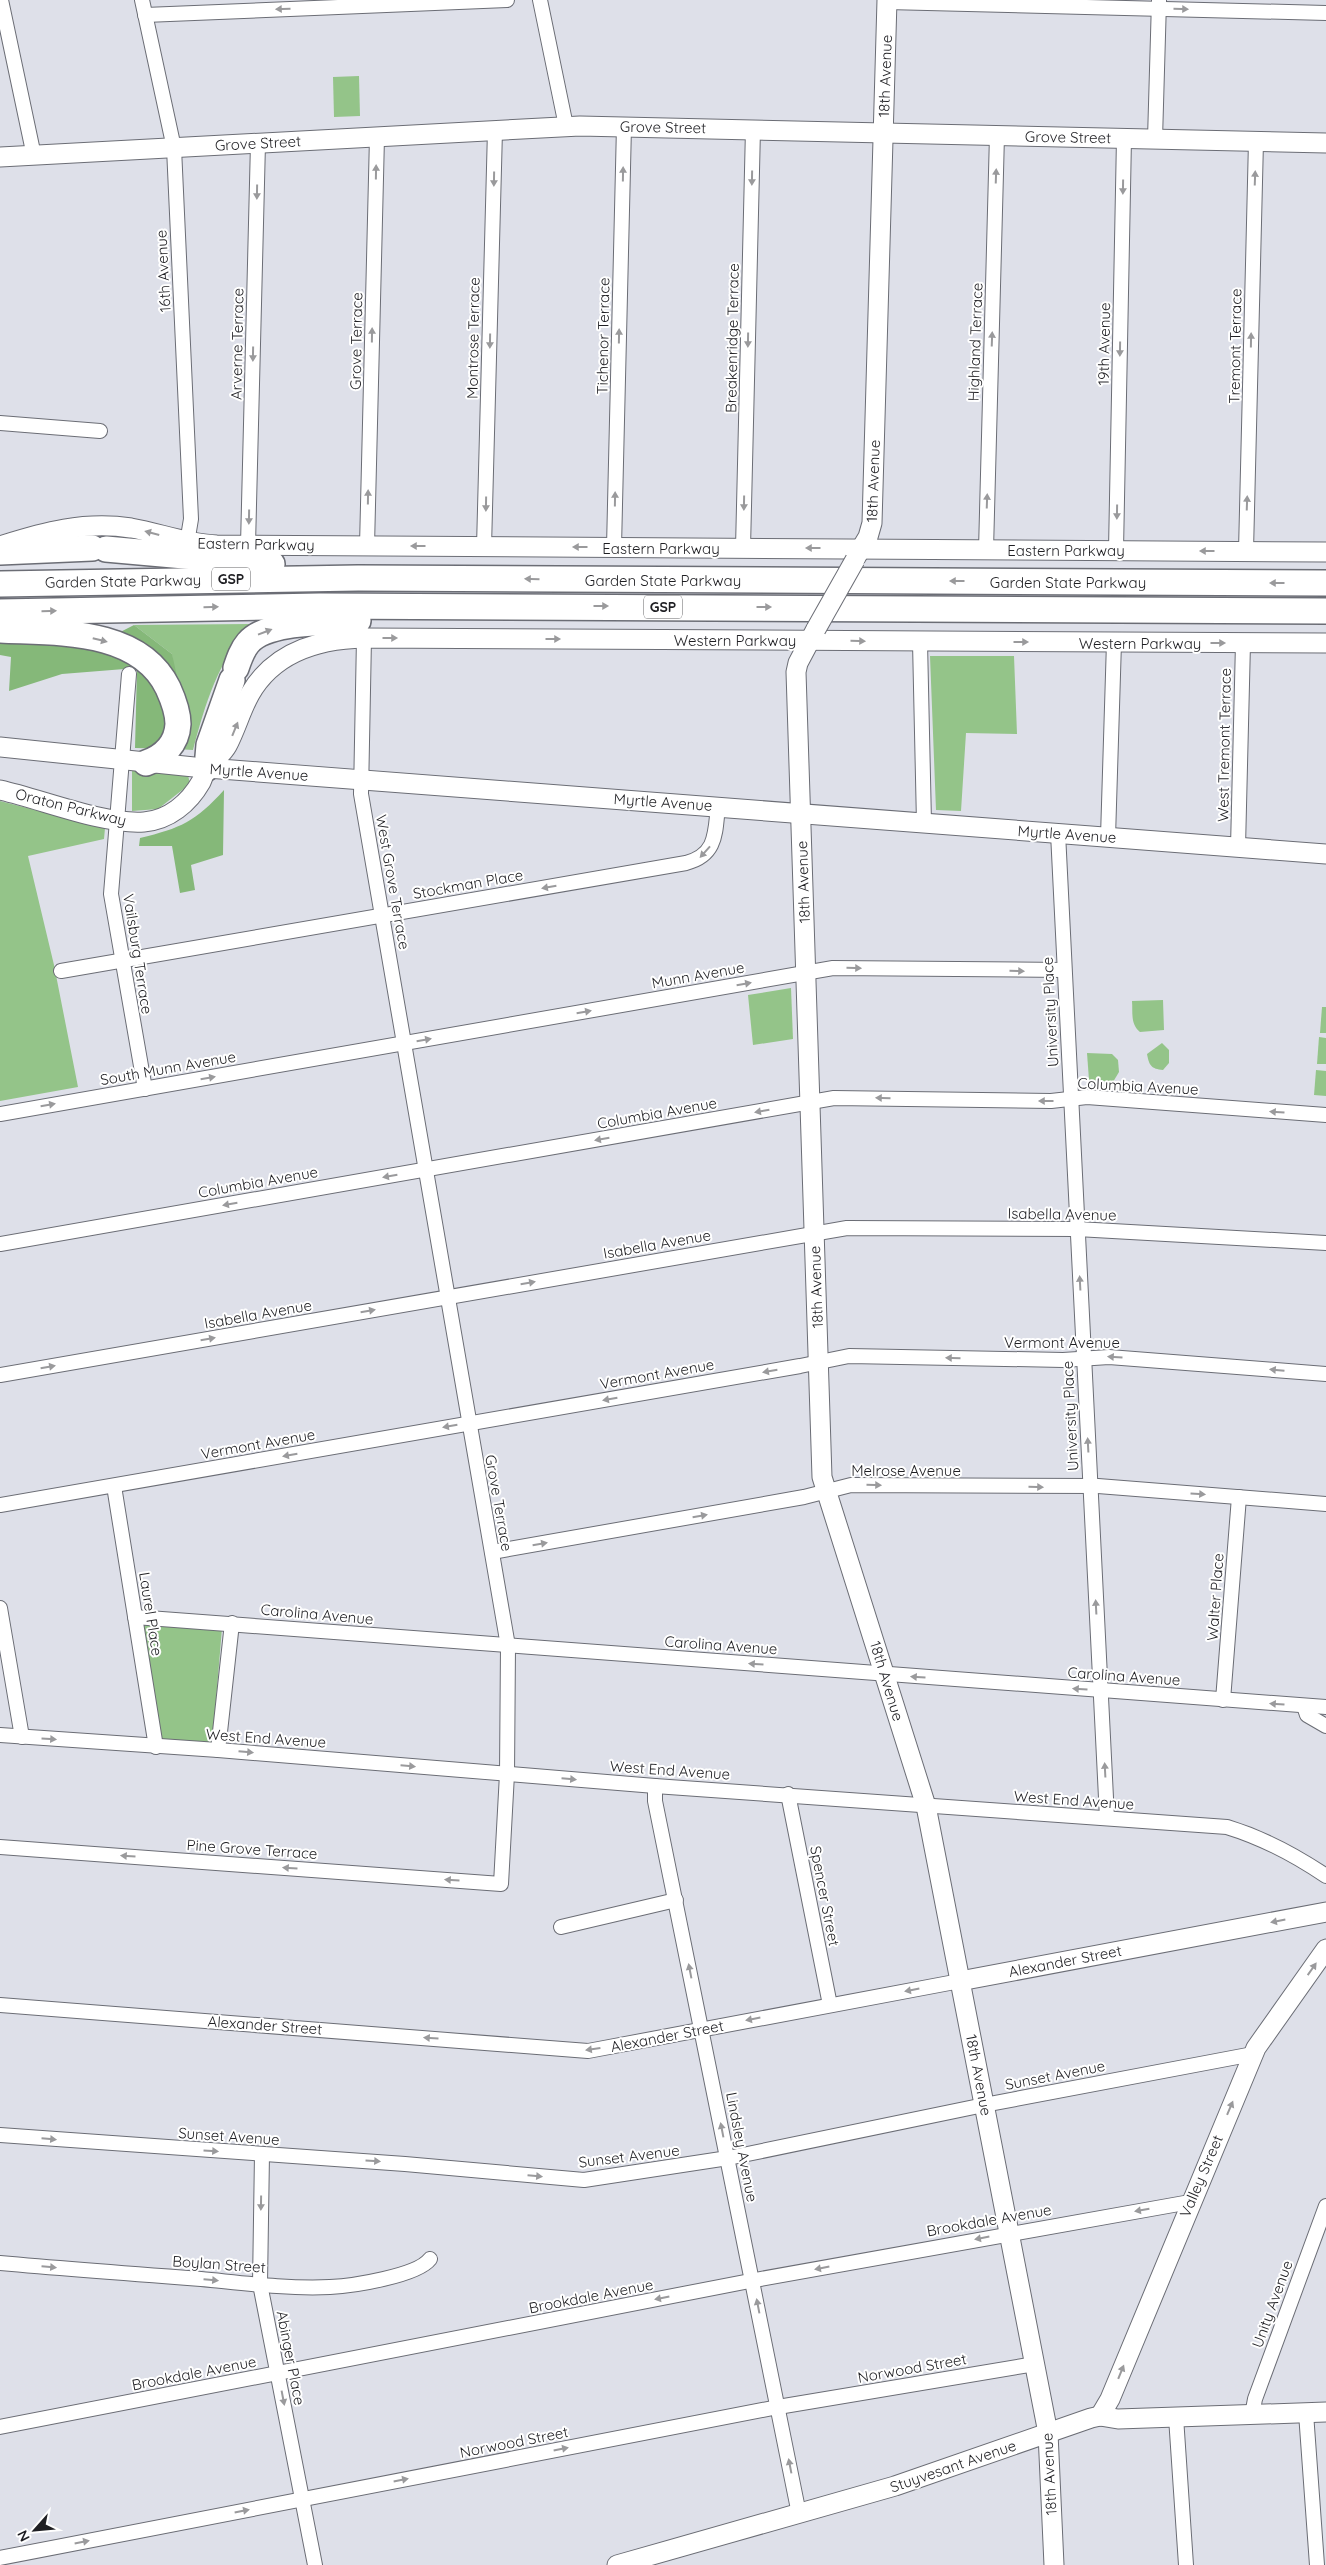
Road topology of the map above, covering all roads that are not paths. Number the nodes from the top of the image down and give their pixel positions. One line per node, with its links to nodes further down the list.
1 (1, 0): 22 (street)
2 (142, 0): 8 (street, 16th Avenue)
3 (507, 0): 8 (street, one-way to 8)
4 (540, 0): 9 (street)
5 (887, 1): 6 (street); 13 (main road, 18th Avenue)
6 (1159, 4): 7 (street, one-way to 7); 17 (street)
7 (1326, 13)
8 (145, 15): 21 (street, 16th Avenue)
9 (566, 126): 10 (main road, Grove Street); 12 (main road, Grove Street)
10 (624, 126): 11 (main road, Grove Street); 31 (street, Tichenor Terrace, one-way to 10)
11 (753, 129): 13 (main road, Grove Street); 32 (street, Breakenridge Terrace, one-way to 32)
12 (495, 130): 15 (main road, Grove Street); 30 (street, Montrose Terrace, one-way to 30)
13 (883, 132): 14 (main road, Grove Street); 38 (main road, 18th Avenue)
14 (997, 135): 16 (main road, Grove Street); 33 (street, Highland Terrace, one-way to 14)
15 (377, 137): 19 (main road, Grove Street); 29 (street, Grove Terrace, one-way to 15)
16 (1124, 138): 17 (main road, Grove Street); 34 (street, 19th Avenue, one-way to 34)
17 (1156, 139): 18 (main road, Grove Street)
18 (1256, 141): 20 (main road, Grove Street); 35 (street, Tremont Terrace, one-way to 18)
19 (258, 143): 21 (main road, Grove Street); 27 (street, Arverne Terrace, one-way to 27)
20 (1326, 143)
21 (174, 148): 22 (main road, Grove Street); 26 (street, 16th Avenue)
22 (34, 156): 23 (main road, Grove Street)
23 (0, 157)
24 (0, 423): 25 (street)
25 (100, 431)
26 (187, 543): 27 (main road, Eastern Parkway); 28 (main road, Eastern Parkway, one-way to 28)
27 (248, 545): 29 (main road, Eastern Parkway)
28 (0, 546)
29 (367, 546): 30 (main road, Eastern Parkway, one-way to 29)
30 (484, 547): 31 (main road, Eastern Parkway, one-way to 30)
31 (614, 548): 32 (main road, Eastern Parkway)
32 (743, 548): 38 (main road, Eastern Parkway, one-way to 32)
33 (986, 550): 34 (main road, Eastern Parkway); 38 (main road, Eastern Parkway)
34 (1116, 550): 35 (main road, Eastern Parkway, one-way to 34)
35 (1246, 551): 37 (main road, Eastern Parkway)
36 (0, 552): 39 (highway)
37 (1326, 552)
38 (858, 554): 46 (main road, 18th Avenue, bridge)
39 (461, 578): 40 (highway, Garden State Parkway / GSP, one-way to 39); 41 (highway, Garden State Parkway / GSP)
40 (1326, 583)
41 (0, 584)
42 (564, 606): 43 (highway, Garden State Parkway / GSP, one-way to 43); 44 (highway, Garden State Parkway / GSP, one-way to 42); 55 (highway, one-way to 42)
43 (1326, 611)
44 (0, 612)
45 (0, 630): 54 (highway, one-way to 54)
46 (813, 635): 47 (main road, Western Parkway, one-way to 46); 48 (main road, Western Parkway, one-way to 48); 59 (main road, 18th Avenue)
47 (364, 638): 55 (main road, Western Parkway, one-way to 47); 56 (street, West Grove Terrace)
48 (920, 642): 49 (main road, Western Parkway, one-way to 49); 61 (street)
49 (1114, 642): 50 (main road, Western Parkway, one-way to 50); 63 (street)
50 (1243, 643): 51 (main road, Western Parkway); 64 (street, West Tremont Terrace)
51 (1326, 643)
52 (129, 674): 54 (street, Vailsburg Terrace)
53 (0, 747): 54 (main road, Myrtle Avenue)
54 (134, 762): 55 (main road, Myrtle Avenue); 60 (street, Vailsburg Terrace)
55 (208, 768): 56 (main road, Myrtle Avenue); 60 (main road, Oraton Parkway)
56 (360, 778): 58 (main road, Myrtle Avenue); 66 (street, West Grove Terrace)
57 (0, 790): 60 (main road, Oraton Parkway)
58 (718, 806): 59 (main road, Myrtle Avenue); 66 (street, Stockman Place, one-way to 66)
59 (801, 813): 61 (main road, Myrtle Avenue); 70 (main road, 18th Avenue)
60 (117, 820): 67 (street, Vailsburg Terrace)
61 (924, 822): 62 (main road, Myrtle Avenue)
62 (1058, 833): 63 (main road, Myrtle Avenue); 68 (street, University Place)
63 (1108, 837): 64 (main road, Myrtle Avenue)
64 (1238, 847): 65 (main road, Myrtle Avenue)
65 (1326, 854)
66 (382, 915): 67 (street, Stockman Place); 71 (street, West Grove Terrace)
67 (122, 961): 69 (street, Stockman Place); 73 (street, Vailsburg Terrace)
68 (1064, 970): 70 (street, Munn Avenue, one-way to 68); 74 (street, University Place)
69 (61, 972)
70 (806, 973): 71 (street, Munn Avenue, one-way to 70); 75 (main road, 18th Avenue)
71 (403, 1043): 72 (street, Munn Avenue); 78 (street, West Grove Terrace)
72 (341, 1055): 73 (street, South Munn Avenue, one-way to 72)
73 (145, 1089): 76 (street, South Munn Avenue, one-way to 73)
74 (1071, 1098): 75 (street, Columbia Avenue, one-way to 75); 77 (street, Columbia Avenue, one-way to 74); 80 (street, University Place)
75 (810, 1103): 79 (street, Columbia Avenue, one-way to 79); 81 (main road, 18th Avenue)
76 (0, 1114)
77 (1326, 1115)
78 (418, 1130): 79 (street, Grove Terrace)
79 (425, 1170): 83 (street, Columbia Avenue, one-way to 83); 84 (street, Grove Terrace)
80 (1077, 1229): 81 (street, Isabella Avenue); 82 (street, Isabella Avenue); 85 (street, University Place, one-way to 80)
81 (814, 1233): 84 (street, Isabella Avenue, one-way to 81); 86 (main road, 18th Avenue)
82 (1326, 1243)
83 (0, 1244)
84 (447, 1298): 88 (street, Isabella Avenue, one-way to 84); 89 (street, Grove Terrace)
85 (1083, 1358): 86 (street, Vermont Avenue, one-way to 86); 87 (street, Vermont Avenue, one-way to 85); 91 (street, University Place, one-way to 85)
86 (818, 1362): 89 (street, Vermont Avenue, one-way to 89); 92 (main road, 18th Avenue)
87 (1326, 1374)
88 (0, 1375)
89 (469, 1423): 90 (street, Vermont Avenue, one-way to 90); 96 (street, Grove Terrace)
90 (114, 1486): 95 (street, Vermont Avenue); 98 (street, Laurel Place)
91 (1090, 1487): 92 (street, Melrose Avenue, one-way to 91); 93 (street, Melrose Avenue, one-way to 93); 102 (street, University Place, one-way to 91)
92 (826, 1490): 96 (street, Melrose Avenue, one-way to 92); 101 (main road, 18th Avenue)
93 (1239, 1497): 94 (street, Melrose Avenue); 103 (street, Walter Place)
94 (1326, 1504)
95 (0, 1505)
96 (492, 1552): 100 (street, Grove Terrace)
97 (0, 1608): 108 (street)
98 (135, 1617): 99 (street, Carolina Avenue); 109 (street, Laurel Place)
99 (232, 1623): 100 (street, Carolina Avenue); 110 (street)
100 (508, 1646): 101 (street, Carolina Avenue, one-way to 100); 111 (street, Grove Terrace)
101 (885, 1674): 102 (street, Carolina Avenue, one-way to 101); 114 (main road, 18th Avenue)
102 (1101, 1690): 103 (street, Carolina Avenue); 115 (street, University Place, one-way to 102)
103 (1224, 1700): 104 (street, Carolina Avenue, one-way to 103)
104 (1304, 1706): 105 (street, Carolina Avenue); 106 (street)
105 (1326, 1707)
106 (1326, 1726)
107 (0, 1735): 108 (street, West End Avenue)
108 (22, 1736): 109 (street, West End Avenue, one-way to 109)
109 (156, 1747): 110 (street, West End Avenue)
110 (218, 1750): 111 (street, West End Avenue, one-way to 111)
111 (507, 1774): 112 (street, West End Avenue, one-way to 112); 118 (street, Grove Terrace)
112 (655, 1786): 113 (street, West End Avenue); 119 (street, Lindsley Avenue)
113 (788, 1794): 114 (street, West End Avenue); 125 (street, Spencer Street)
114 (926, 1806): 115 (street, West End Avenue); 123 (main road, 18th Avenue)
115 (1107, 1818): 117 (street, West End Avenue)
116 (0, 1847): 118 (street, Pine Grove Terrace, one-way to 116)
117 (1326, 1876)
118 (501, 1884)
119 (676, 1900): 121 (street); 126 (street, Lindsley Avenue, one-way to 119)
120 (1326, 1912): 123 (main road, Alexander Street, one-way to 123)
121 (561, 1927)
122 (1326, 1949): 127 (main road, Valley Street, one-way to 122)
123 (960, 1981): 125 (street, Alexander Street, one-way to 125); 128 (main road, 18th Avenue)
124 (0, 2005): 126 (street, Alexander Street, one-way to 124)
125 (830, 2005): 126 (street, Alexander Street, one-way to 126)
126 (702, 2029): 131 (street, Lindsley Avenue, one-way to 126)
127 (1253, 2054): 128 (street, Sunset Avenue); 132 (main road, Valley Street, one-way to 127)
128 (984, 2105): 131 (street, Sunset Avenue); 134 (main road, 18th Avenue)
129 (0, 2135): 130 (street, Sunset Avenue, one-way to 130)
130 (262, 2154): 131 (street, Sunset Avenue, one-way to 131); 138 (street, Abinger Place, one-way to 138)
131 (728, 2158): 137 (street, Lindsley Avenue)
132 (1190, 2202): 134 (street, Brookdale Avenue, one-way to 134); 145 (main road, Valley Street, one-way to 132)
133 (1326, 2206): 144 (street, Unity Avenue)
134 (1009, 2233): 137 (street, Brookdale Avenue, one-way to 137); 139 (main road, 18th Avenue)
135 (430, 2260): 138 (street, Boylan Street)
136 (0, 2263): 138 (street, Boylan Street, one-way to 138)
137 (752, 2281): 140 (street, Brookdale Avenue, one-way to 140); 141 (street, Lindsley Avenue, one-way to 137)
138 (260, 2284): 140 (street, Abinger Place)
139 (1035, 2364): 141 (street, Norwood Street); 148 (main road, 18th Avenue)
140 (278, 2373): 147 (street, Brookdale Avenue); 149 (street, Abinger Place, one-way to 149)
141 (778, 2407): 149 (street, Norwood Street, one-way to 141); 150 (street, Lindsley Avenue, one-way to 141)
142 (1326, 2412): 143 (main road, Stuyvesant Avenue)
143 (1306, 2413): 144 (main road, Stuyvesant Avenue); 156 (street)
144 (1252, 2415): 146 (main road, Stuyvesant Avenue)
145 (1100, 2416): 146 (main road, Stuyvesant Avenue); 148 (main road, Stuyvesant Avenue)
146 (1176, 2417): 155 (street)
147 (0, 2427)
148 (1048, 2433): 150 (main road, Stuyvesant Avenue); 154 (main road, 18th Avenue)
149 (302, 2500): 151 (street, Norwood Street, one-way to 149); 152 (street, Abinger Place)
150 (799, 2514): 153 (main road, Stuyvesant Avenue)
151 (0, 2558)
152 (315, 2565)
153 (617, 2565)
154 (1054, 2565)
155 (1186, 2565)
156 (1317, 2565)

